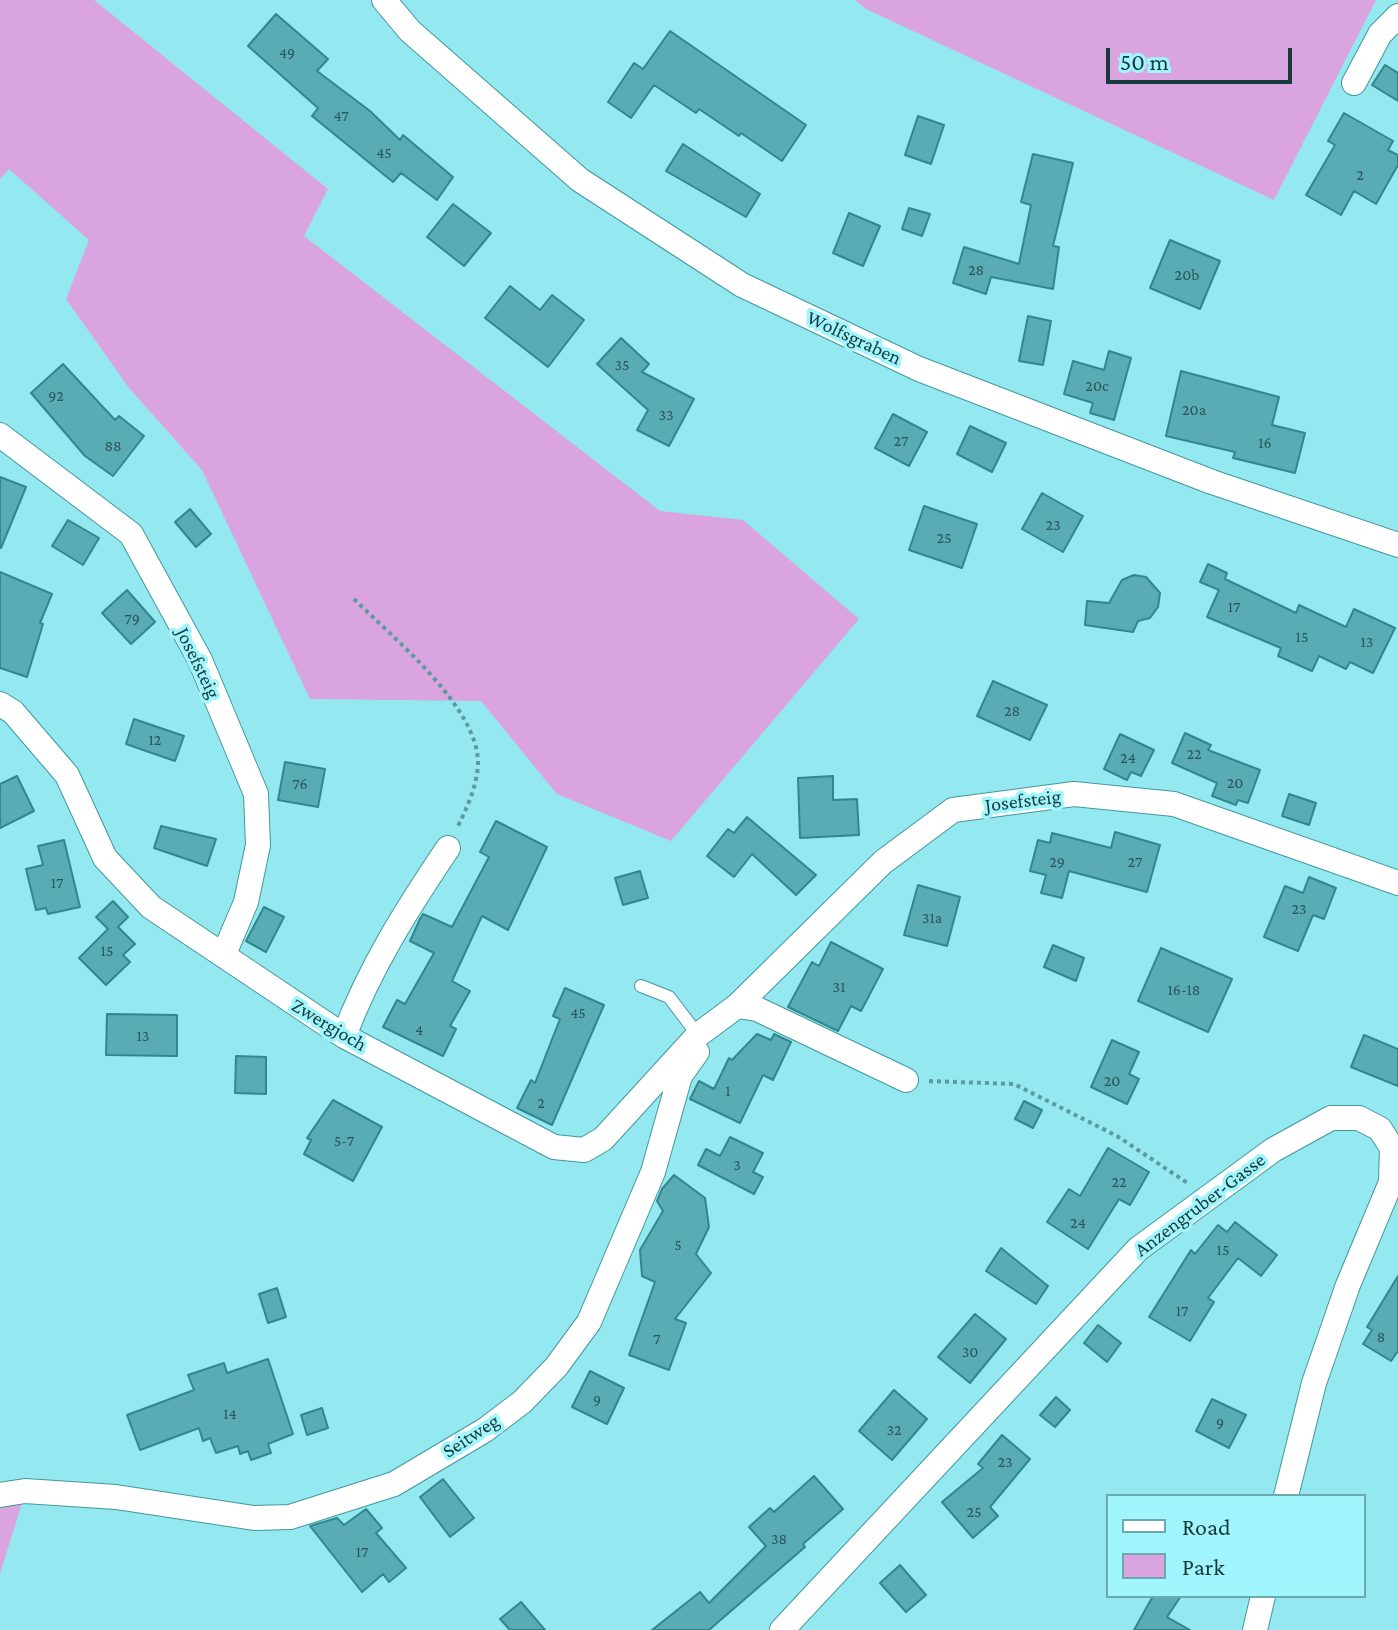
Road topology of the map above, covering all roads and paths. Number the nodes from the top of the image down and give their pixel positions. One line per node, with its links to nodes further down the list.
1 (384, 0): 5 (street, Wolfsgraben)
2 (1398, 16): 3 (street)
3 (1354, 83)
4 (0, 435): 10 (street, Josefsteig)
5 (1398, 545)
6 (354, 599): 8 (path)
7 (0, 704): 10 (street, Zwergjoch)
8 (448, 848): 14 (street)
9 (1398, 883): 12 (street, Josefsteig)
10 (224, 954): 14 (street, Zwergjoch)
11 (641, 986): 13 (lane)
12 (737, 1006): 13 (street, Josefsteig); 15 (street)
13 (707, 1029): 14 (street, Zwergjoch); 18 (street, Seitweg)
14 (344, 1036)
15 (906, 1080): 16 (path)
16 (1208, 1198): 17 (street, Anzengruber-Gasse); 20 (street, Anzengruber-Gasse)
17 (1286, 1494)
18 (0, 1495)
19 (1263, 1598): 21 (street)
20 (782, 1630)
21 (1255, 1630)

